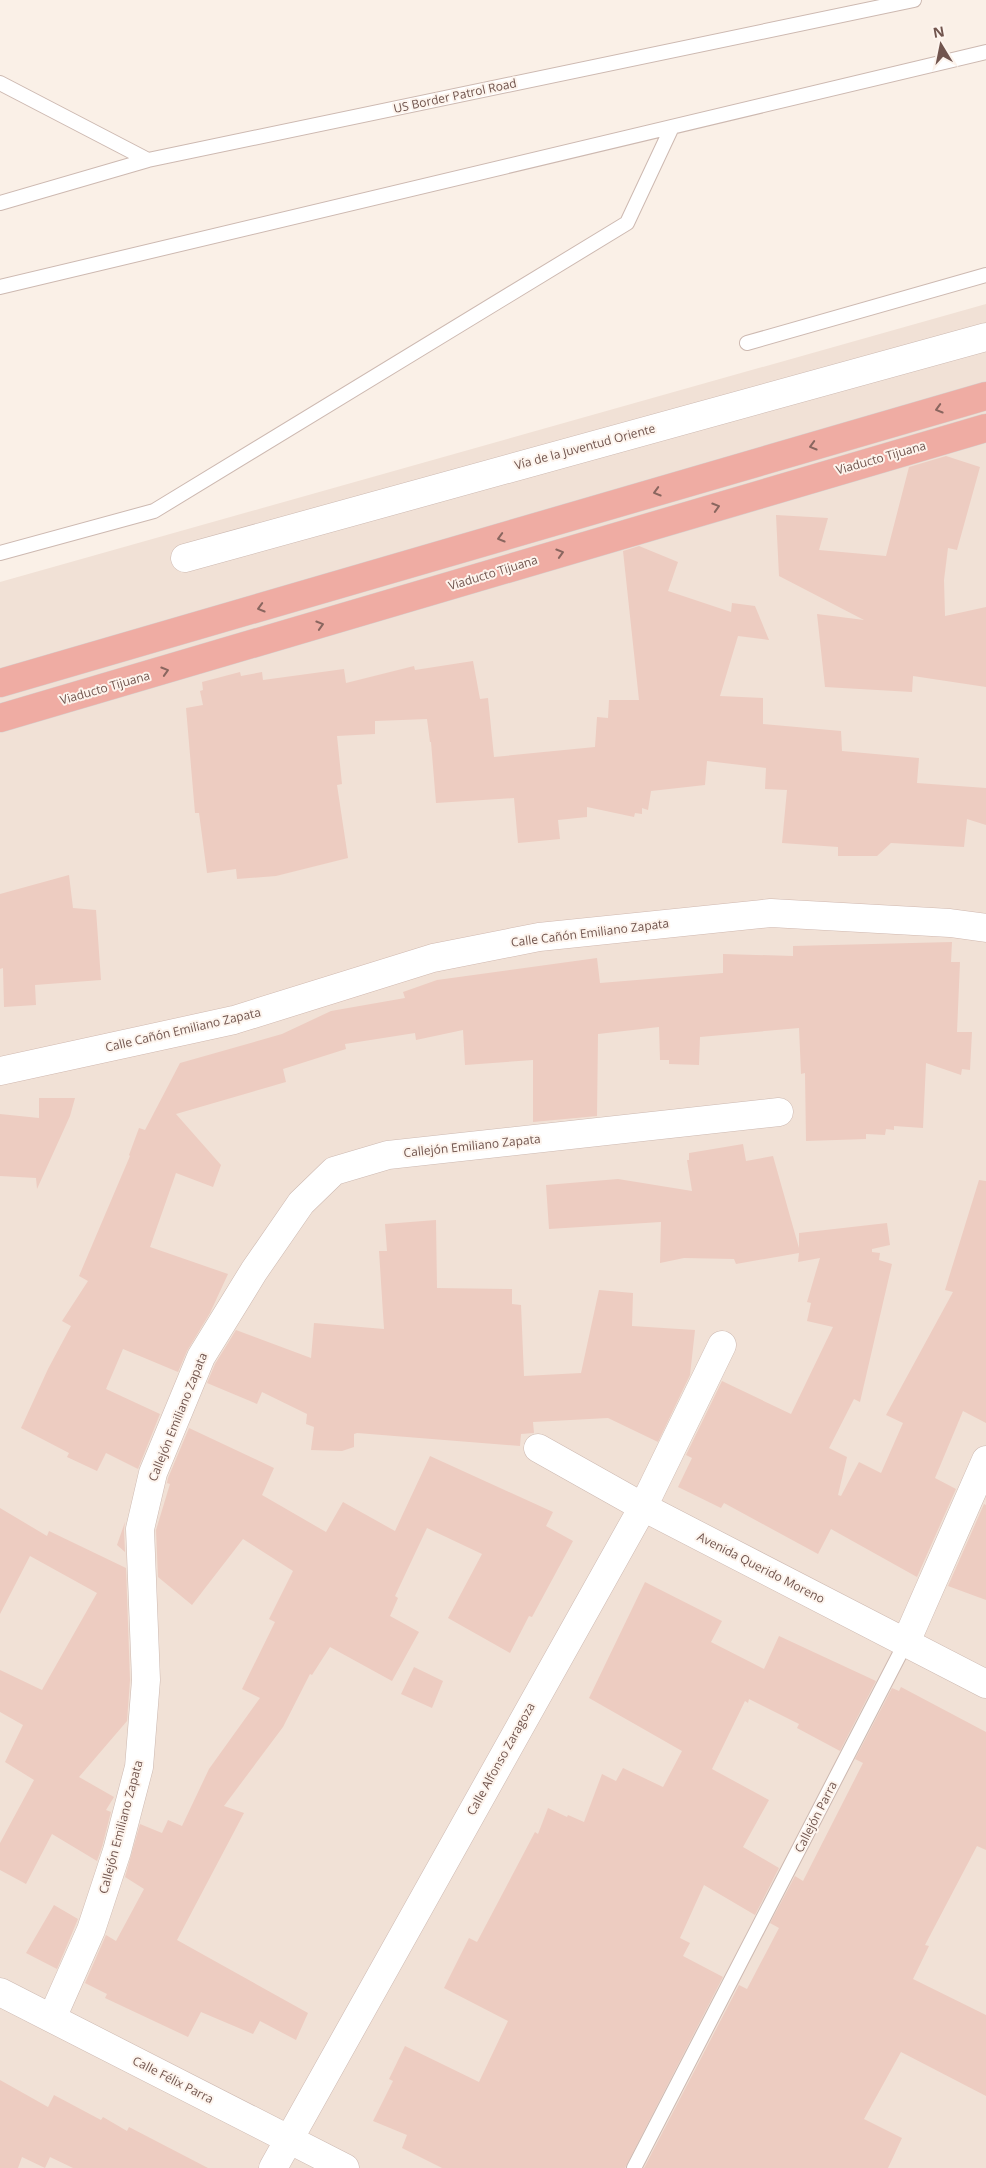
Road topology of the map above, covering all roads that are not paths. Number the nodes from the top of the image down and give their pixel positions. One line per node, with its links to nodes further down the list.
1 (914, 0): 5 (lane, US Border Patrol Road)
2 (986, 52): 4 (lane)
3 (0, 83): 5 (lane)
4 (672, 127): 8 (lane); 13 (lane)
5 (148, 160): 6 (lane, US Border Patrol Road)
6 (0, 203)
7 (986, 275): 10 (lane)
8 (0, 287)
9 (986, 337): 14 (street, Vía de la Juventud Oriente)
10 (747, 343)
11 (986, 396): 15 (highway, one-way to 15)
12 (986, 428): 16 (highway, Viaducto Tijuana, one-way to 12)
13 (0, 554)
14 (185, 558)
15 (0, 683)
16 (0, 718)
17 (986, 928): 18 (street, Calle Cañón Emiliano Zapata)
18 (0, 1071)
19 (779, 1112): 27 (street, Callejón Emiliano Zapata)
20 (722, 1345): 23 (street, Calle Alfonso Zaragoza)
21 (538, 1448): 23 (street, Avenida Querido Moreno)
22 (986, 1460): 24 (street, Callejón Parra)
23 (643, 1507): 24 (street, Avenida Querido Moreno); 28 (street, Calle Alfonso Zaragoza)
24 (906, 1642): 25 (street, Avenida Querido Moreno); 31 (lane, Callejón Parra)
25 (986, 1684)
26 (0, 1992): 27 (street, Calle Félix Parra)
27 (52, 2018): 28 (street, Calle Félix Parra)
28 (287, 2139): 29 (street, Calle Alfonso Zaragoza); 30 (street, Calle Félix Parra)
29 (272, 2168)
30 (345, 2168)
31 (634, 2168)

